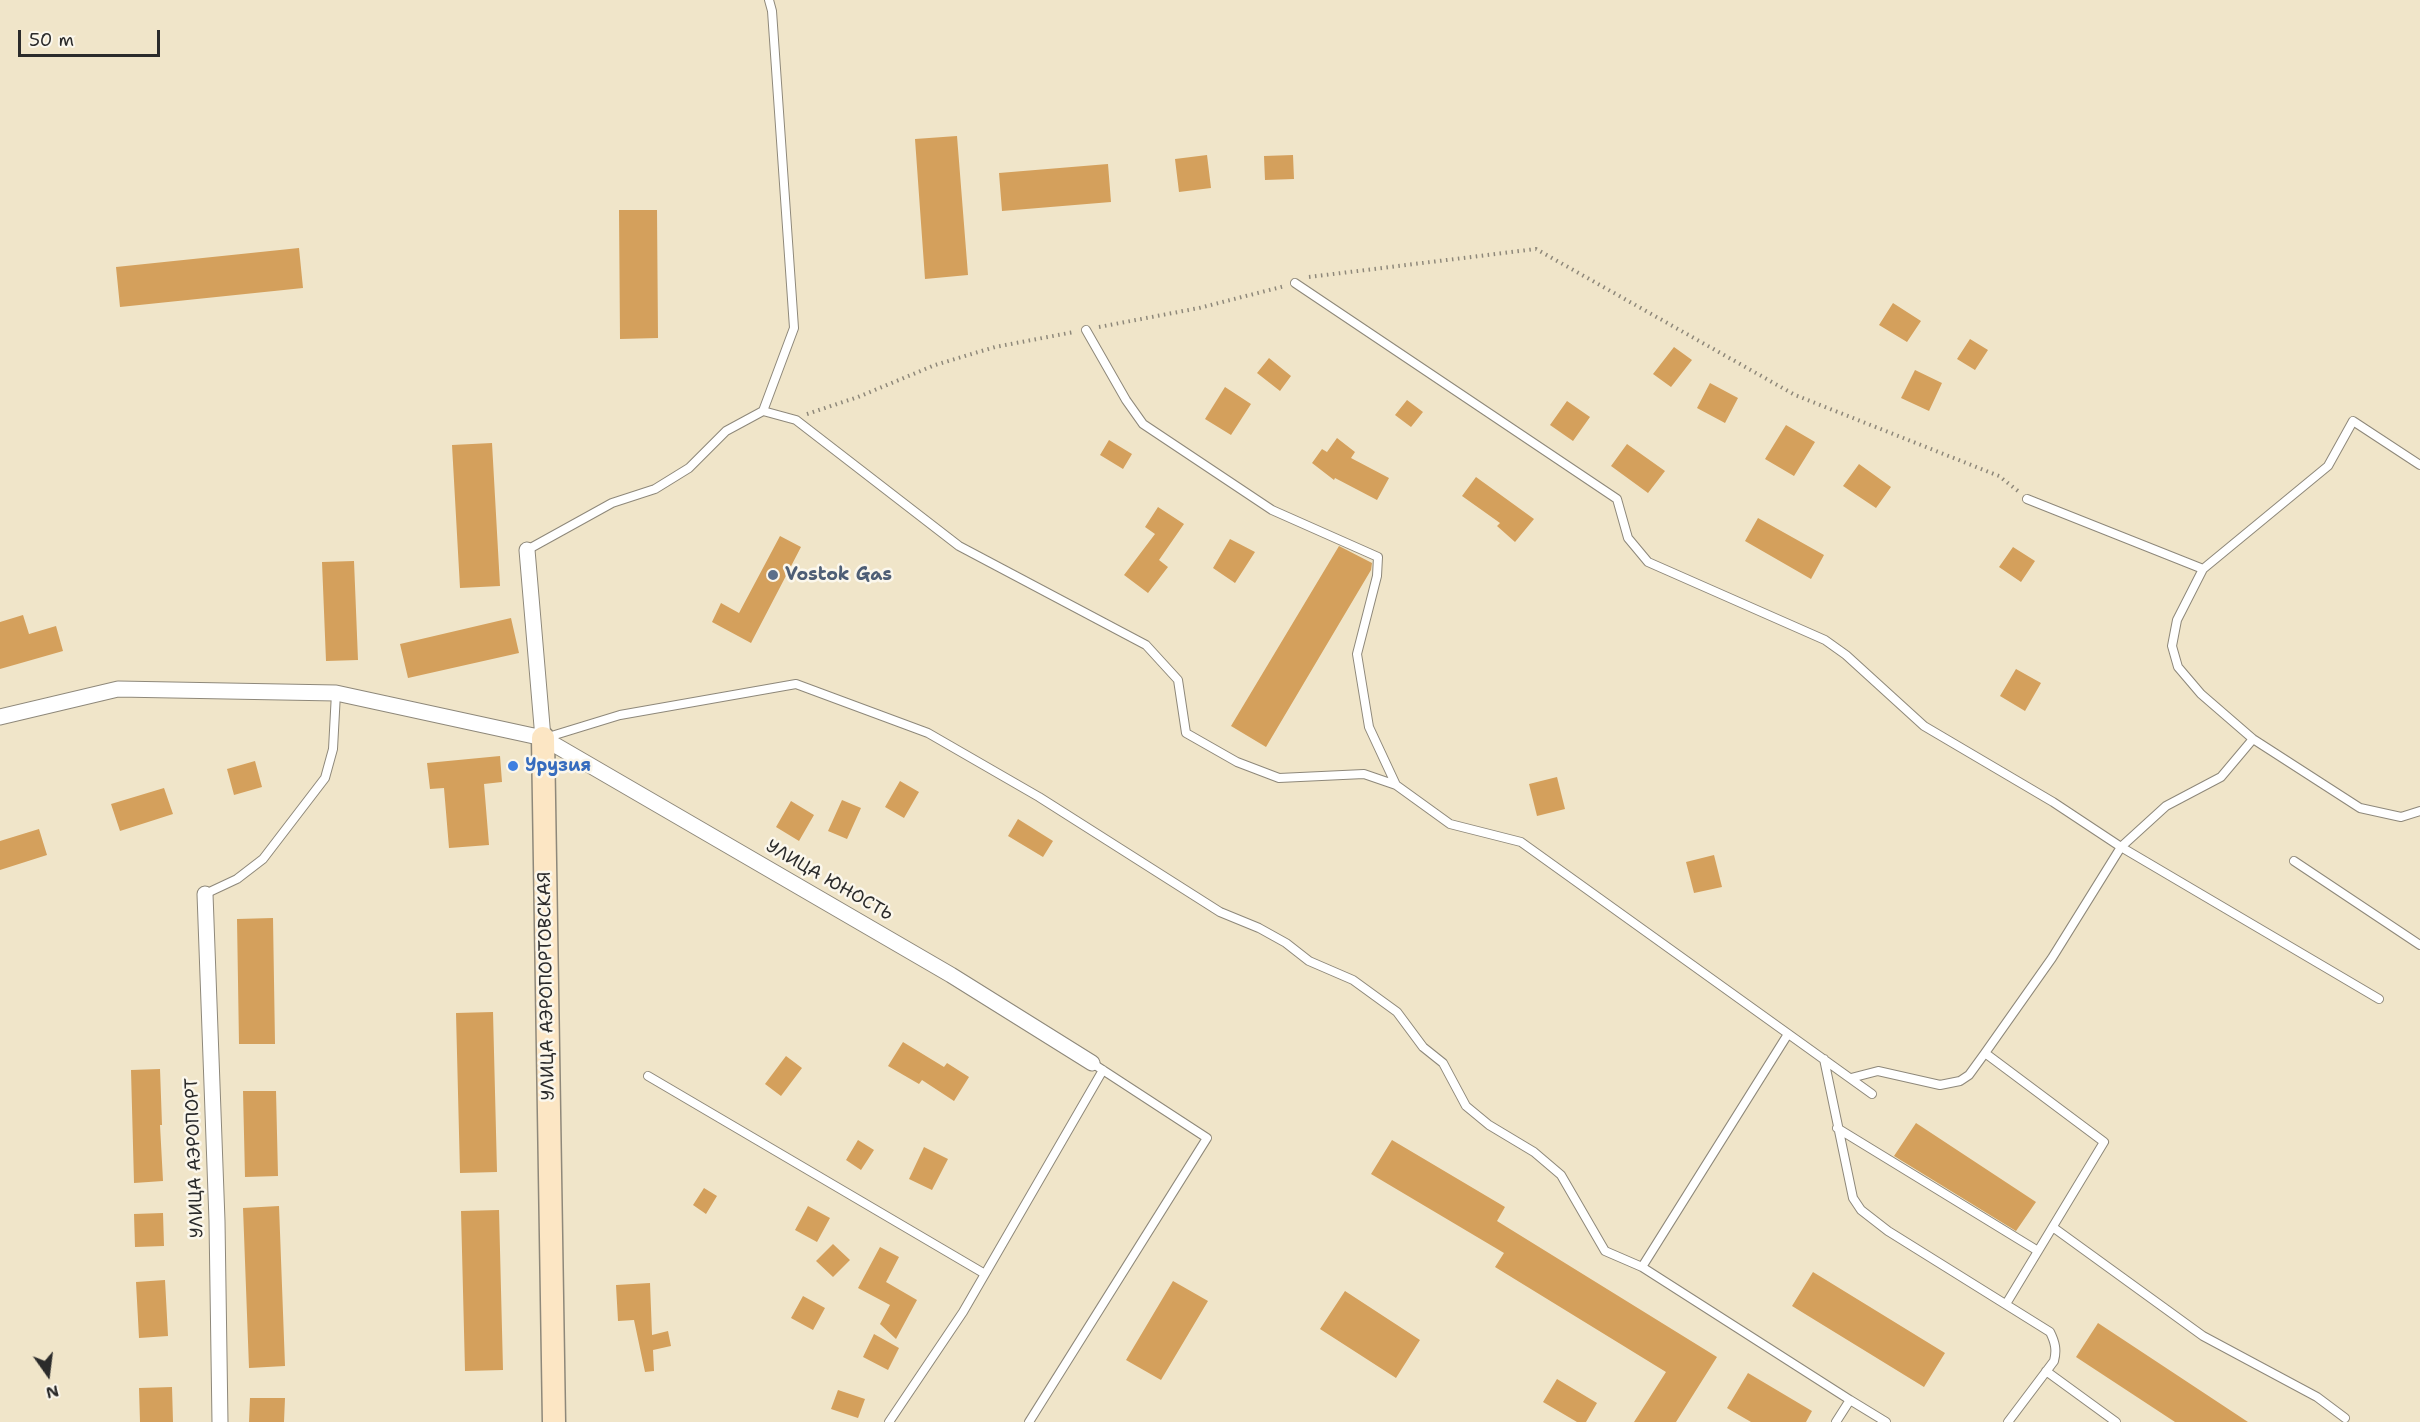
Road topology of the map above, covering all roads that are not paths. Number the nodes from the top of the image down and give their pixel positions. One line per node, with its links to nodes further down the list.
1 (769, 0): 4 (lane)
2 (1295, 283): 15 (lane)
3 (1086, 330): 13 (lane)
4 (763, 411): 7 (lane); 13 (lane)
5 (2420, 465): 8 (lane)
6 (2028, 499): 8 (lane)
7 (527, 550): 11 (street, УЛИЦА АЭРОПОРТОВСКАЯ)
8 (2203, 569): 12 (lane)
9 (336, 693): 10 (street, УЛИЦА ЮНОСТЬ); 11 (street, УЛИЦА ЮНОСТЬ); 17 (lane)
10 (0, 717)
11 (543, 738): 23 (street, УЛИЦА ЮНОСТЬ); 30 (lane); 37 (street, УЛИЦА АЭРОПОРТОВСКАЯ)
12 (2253, 739): 14 (lane); 15 (lane)
13 (1396, 785): 20 (lane)
14 (2420, 811)
15 (2121, 847): 19 (lane); 21 (lane)
16 (2294, 861): 18 (lane)
17 (206, 894): 36 (street, УЛИЦА АЭРОПОРТ)
18 (2420, 945)
19 (2379, 999)
20 (1788, 1034): 22 (lane); 30 (lane)
21 (1985, 1053): 25 (lane); 28 (lane)
22 (1824, 1059): 25 (lane); 27 (lane)
23 (1097, 1066): 31 (lane); 39 (lane)
24 (648, 1076): 31 (lane)
25 (1851, 1078): 26 (lane)
26 (1872, 1094)
27 (1837, 1128): 29 (lane); 32 (lane)
28 (2054, 1228): 29 (lane); 35 (lane)
29 (2038, 1251): 32 (lane)
30 (1642, 1267): 34 (lane)
31 (985, 1274): 38 (lane)
32 (2006, 1304): 33 (lane)
33 (2046, 1371): 42 (lane); 43 (lane)
34 (1850, 1400): 40 (lane); 41 (lane)
35 (2346, 1421)
36 (220, 1422)
37 (554, 1422)
38 (889, 1422)
39 (1029, 1422)
40 (1836, 1422)
41 (1886, 1422)
42 (2008, 1422)
43 (2116, 1422)

